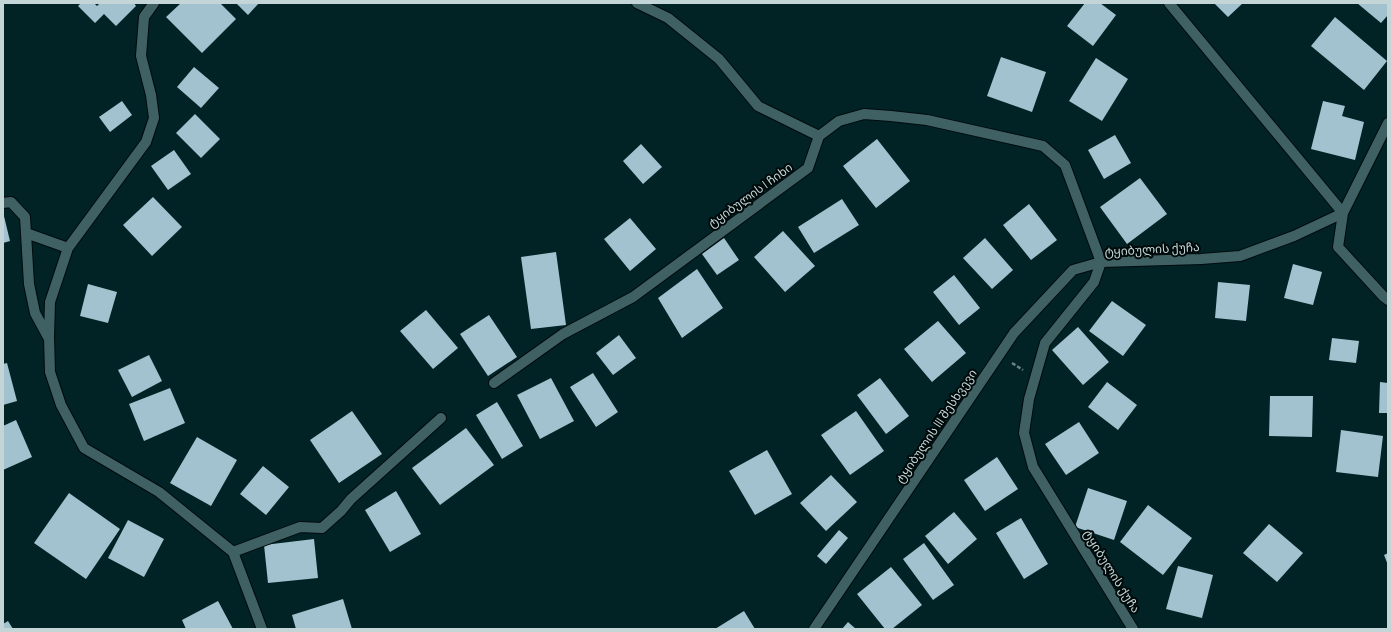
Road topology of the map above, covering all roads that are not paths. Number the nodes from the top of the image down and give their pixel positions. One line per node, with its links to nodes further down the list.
1 (154, 3): 9 (street)
2 (637, 3): 5 (street)
3 (1169, 3): 7 (street)
4 (1388, 123): 7 (street)
5 (819, 136): 10 (street); 13 (street, ტყიბულის I ჩიხი)
6 (3, 203): 8 (street)
7 (1343, 213): 10 (street, ტყიბულის ქუჩა); 11 (street)
8 (26, 234): 9 (street); 12 (street)
9 (68, 248): 12 (street)
10 (1101, 262): 17 (street, ტყიბულის III შესხვევი); 18 (street, ტყიბულის ქუჩა)
11 (1388, 300)
12 (49, 337): 15 (street)
13 (494, 384)
14 (441, 418): 15 (street)
15 (233, 552): 16 (street)
16 (262, 629)
17 (814, 629)
18 (1133, 629)

